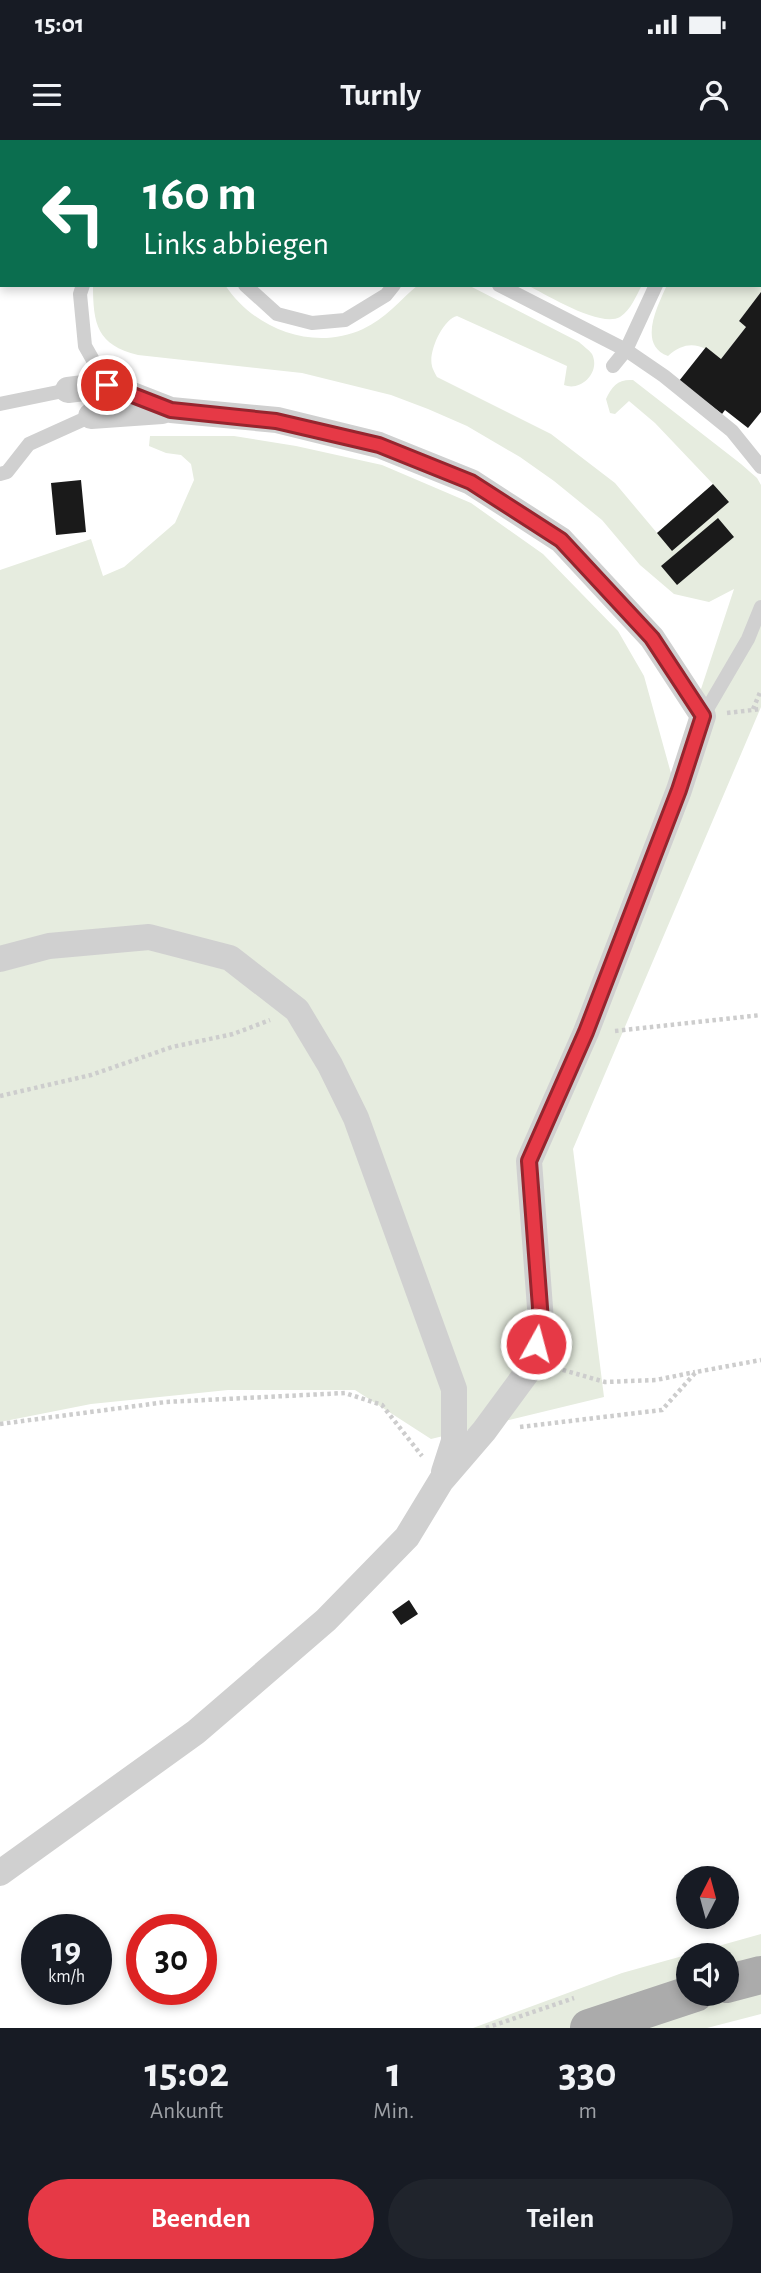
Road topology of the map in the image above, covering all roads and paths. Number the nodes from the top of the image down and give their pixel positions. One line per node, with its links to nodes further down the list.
1 (82, 287): 8 (lane)
2 (247, 287): 3 (lane)
3 (392, 287)
4 (503, 287): 6 (lane)
5 (655, 287): 6 (lane)
6 (626, 350): 7 (lane); 13 (lane)
7 (613, 366)
8 (107, 385): 9 (street); 11 (street)
9 (68, 390): 10 (lane)
10 (0, 404)
11 (171, 410): 12 (street); 18 (street)
12 (90, 416): 14 (lane)
13 (761, 467)
14 (0, 474)
15 (761, 607): 18 (lane)
16 (761, 690): 17 (path)
17 (753, 710)
18 (703, 716): 22 (street)
19 (0, 960): 20 (street)
20 (297, 1010): 23 (path); 29 (street)
21 (761, 1015): 22 (path)
22 (586, 1032): 25 (street)
23 (0, 1096)
24 (761, 1360): 26 (path)
25 (531, 1367): 26 (path); 28 (street)
26 (696, 1372): 28 (path)
27 (0, 1424): 29 (path)
28 (484, 1431): 29 (street)
29 (441, 1481): 30 (street)
30 (0, 1873)
31 (761, 1975): 32 (main road)
32 (739, 1981)
33 (676, 1999): 34 (main road)
34 (589, 2028)

